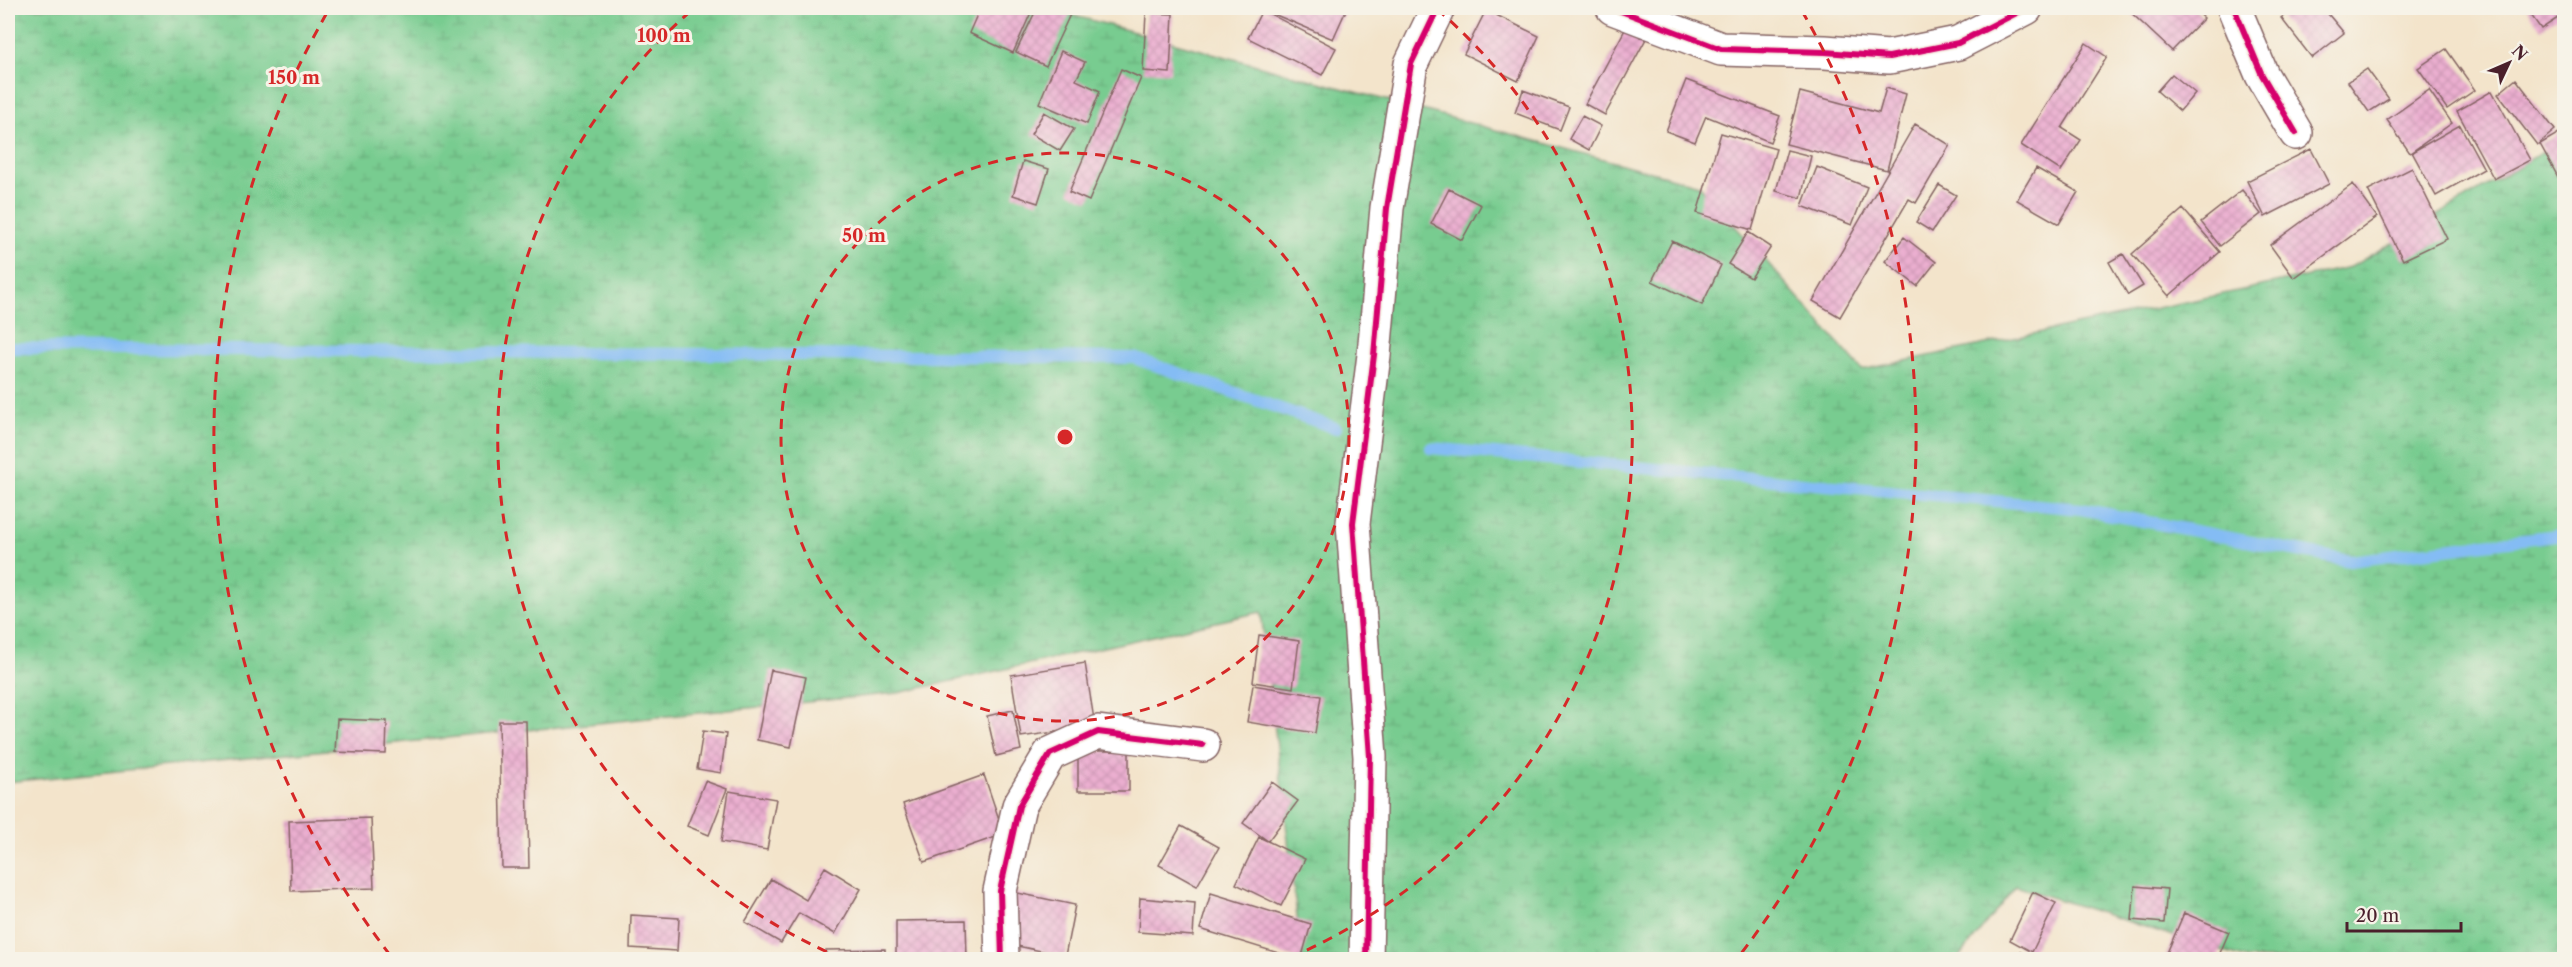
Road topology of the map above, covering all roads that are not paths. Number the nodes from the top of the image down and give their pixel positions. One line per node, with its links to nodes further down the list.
1 (1438, 8): 8 (street)
2 (1613, 8): 3 (street)
3 (2026, 8)
4 (2234, 8): 5 (street)
5 (2296, 133)
6 (1203, 746): 7 (street)
7 (1002, 960)
8 (1366, 960)

